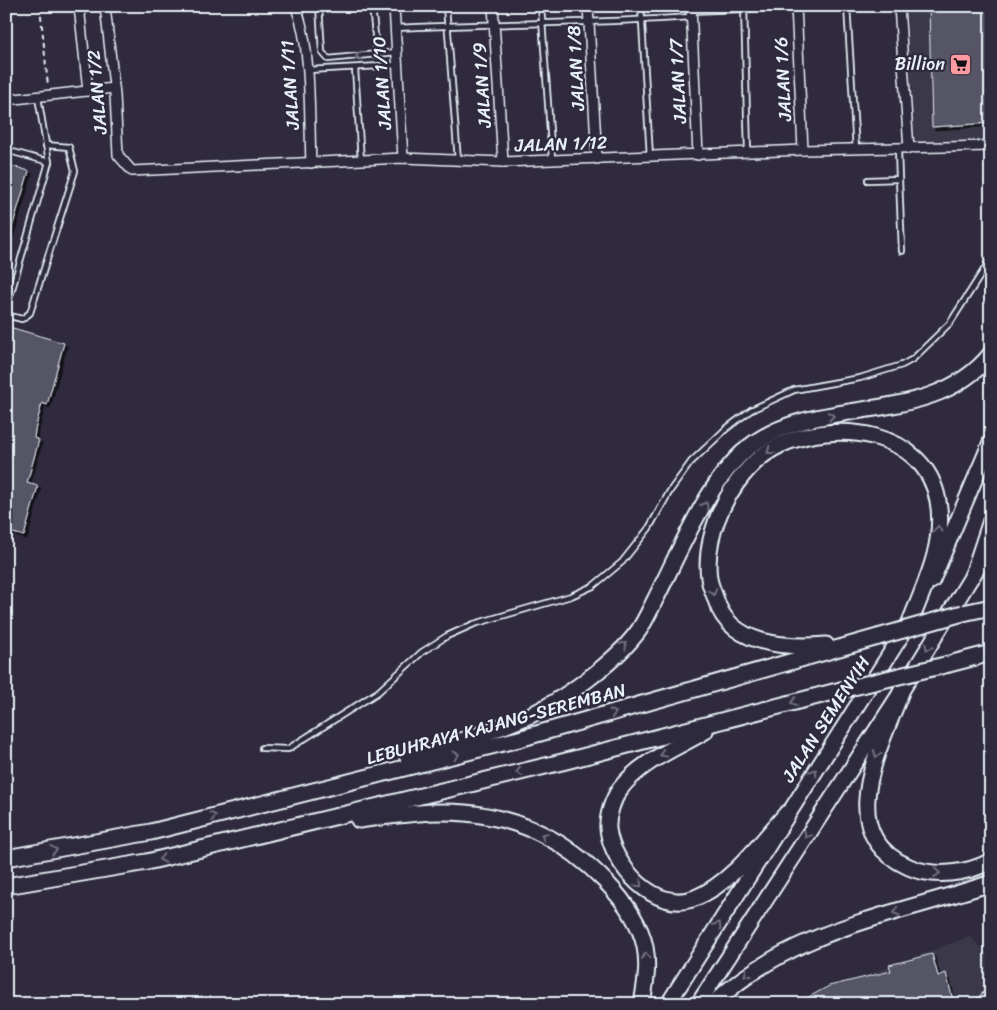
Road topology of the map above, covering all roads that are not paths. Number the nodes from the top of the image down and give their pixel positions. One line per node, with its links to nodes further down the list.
1 (79, 6): 30 (street)
2 (105, 6): 29 (street, JALAN 1/2)
3 (295, 6): 28 (street, JALAN 1/11)
4 (319, 6): 25 (lane, one-way to 4)
5 (372, 6): 25 (lane)
6 (394, 6): 23 (street, JALAN 1/10)
7 (446, 6): 22 (lane)
8 (493, 6): 20 (street, JALAN 1/9)
9 (541, 6): 19 (lane)
10 (588, 6): 21 (street, JALAN 1/8)
11 (641, 6): 18 (lane)
12 (808, 6): 15 (lane)
13 (848, 6): 39 (lane)
14 (899, 6): 36 (street)
15 (796, 7): 16 (lane); 38 (street, JALAN 1/6)
16 (744, 8): 17 (lane); 40 (lane)
17 (692, 11): 18 (lane); 41 (street, JALAN 1/7)
18 (642, 20): 21 (lane); 42 (lane)
19 (542, 22): 20 (lane); 21 (lane); 45 (lane)
20 (494, 23): 22 (lane); 49 (street, JALAN 1/9)
21 (590, 24): 44 (street, JALAN 1/8)
22 (447, 25): 23 (lane); 46 (lane)
23 (395, 28): 24 (street, JALAN 1/10)
24 (397, 52): 25 (lane); 26 (street, JALAN 1/10)
25 (377, 54)
26 (398, 65): 27 (lane); 43 (street, JALAN 1/10)
27 (355, 68): 28 (lane); 48 (lane)
28 (307, 70): 50 (street, JALAN 1/11)
29 (114, 88): 30 (street); 51 (street, JALAN 1/2)
30 (88, 91): 31 (street)
31 (38, 97): 32 (street); 33 (lane)
32 (6, 100)
33 (46, 145): 47 (lane); 57 (lane)
34 (991, 146): 36 (street, JALAN 1/12)
35 (898, 149): 36 (street, JALAN 1/12); 39 (street, JALAN 1/12); 52 (lane)
36 (909, 149)
37 (6, 150): 47 (lane)
38 (804, 150): 39 (street, JALAN 1/12); 40 (street, JALAN 1/12)
39 (856, 151)
40 (748, 153): 41 (street, JALAN 1/12)
41 (698, 155): 42 (street, JALAN 1/12)
42 (650, 156): 44 (street, JALAN 1/12)
43 (403, 158): 46 (street, JALAN 1/12); 48 (street, JALAN 1/12)
44 (597, 159): 45 (street, JALAN 1/12)
45 (552, 160): 49 (street, JALAN 1/12)
46 (458, 161): 49 (street, JALAN 1/12)
47 (49, 162): 56 (lane)
48 (361, 162): 50 (street, JALAN 1/12)
49 (503, 162)
50 (311, 163): 51 (street, JALAN 1/12)
51 (132, 171)
52 (899, 179): 53 (lane); 54 (lane)
53 (868, 180)
54 (902, 251)
55 (991, 259): 71 (lane)
56 (6, 310)
57 (6, 315)
58 (991, 354): 72 (highway, one-way to 58)
59 (991, 442): 64 (main road, JALAN SEMENYIH)
60 (991, 519): 62 (main road)
61 (991, 545): 62 (highway)
62 (972, 576): 69 (main road, one-way to 69)
63 (991, 607): 65 (highway, LEBUHRAYA KAJANG-SEREMBAN, bridge)
64 (909, 625): 65 (highway, one-way to 65); 73 (main road, JALAN SEMENYIH, one-way to 64)
65 (857, 643): 72 (highway, LEBUHRAYA KAJANG-SEREMBAN, one-way to 65)
66 (991, 653): 67 (highway)
67 (966, 660): 68 (highway); 70 (highway, one-way to 70, bridge)
68 (991, 663)
69 (901, 692): 76 (highway, one-way to 76); 82 (main road, one-way to 82)
70 (721, 722): 73 (highway, one-way to 73); 74 (highway, one-way to 74)
71 (262, 748)
72 (332, 785): 75 (highway, LEBUHRAYA KAJANG-SEREMBAN, one-way to 72)
73 (787, 813): 81 (main road, JALAN SEMENYIH, one-way to 73)
74 (294, 827): 78 (highway, one-way to 78); 80 (highway, one-way to 74)
75 (6, 858)
76 (991, 862)
77 (991, 883): 83 (highway, one-way to 83)
78 (6, 886)
79 (991, 992): 84 (street)
80 (642, 1004)
81 (668, 1004)
82 (698, 1004)
83 (713, 1004)
84 (980, 1004)

